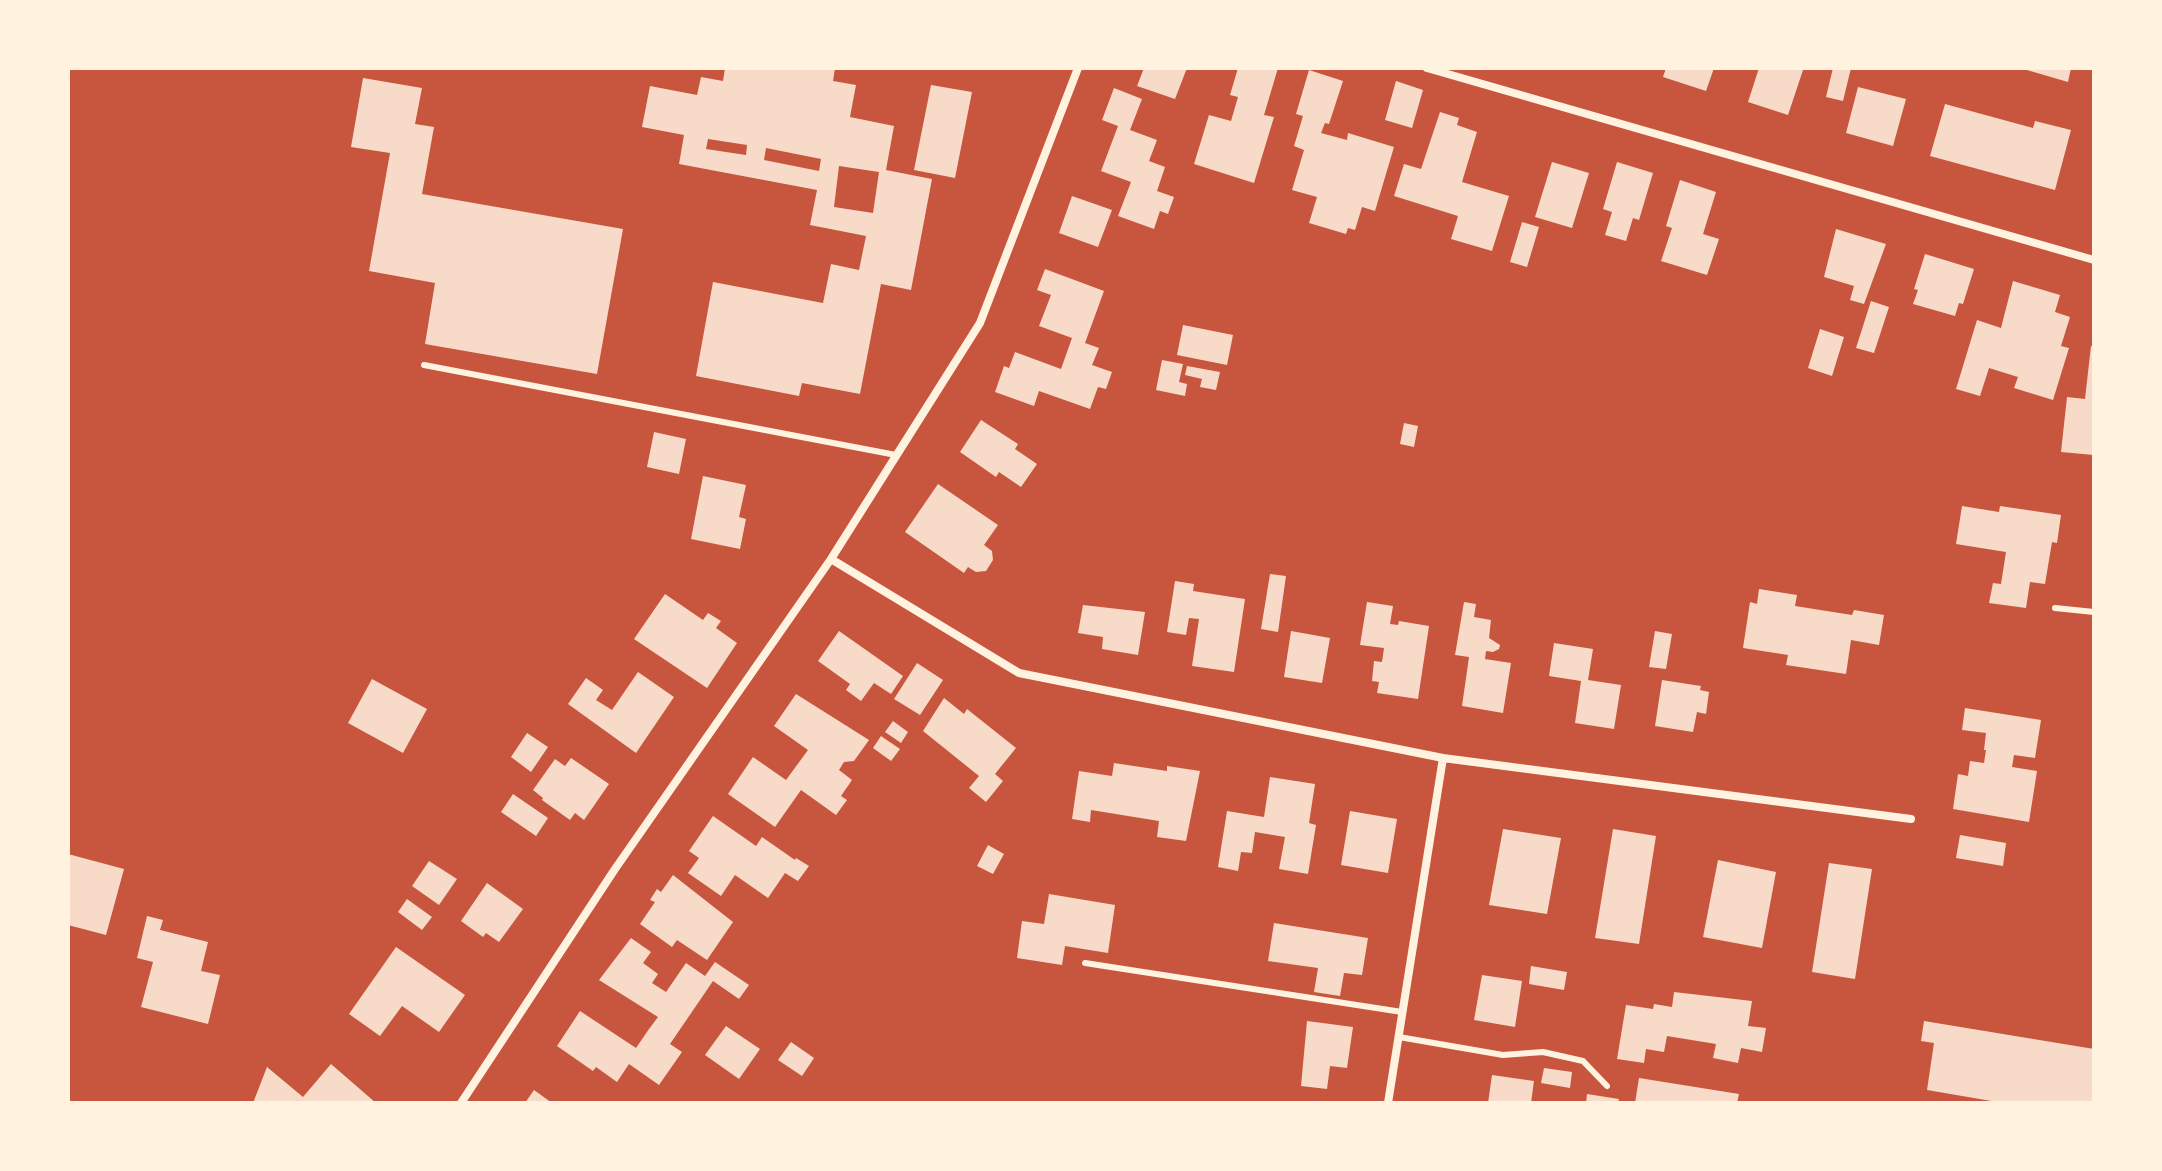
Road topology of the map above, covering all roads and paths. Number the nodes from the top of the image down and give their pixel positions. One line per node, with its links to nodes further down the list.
1 (1078, 68): 5 (street)
2 (1427, 68): 3 (street)
3 (2094, 260)
4 (424, 365): 5 (lane)
5 (896, 455): 6 (street)
6 (831, 559): 9 (street); 15 (street)
7 (2055, 608): 8 (lane)
8 (2094, 612)
9 (1443, 758): 10 (street); 12 (street)
10 (1911, 819)
11 (1085, 963): 12 (lane)
12 (1402, 1012): 13 (street)
13 (1399, 1037): 14 (lane); 16 (street)
14 (1607, 1086)
15 (461, 1103)
16 (1388, 1103)

